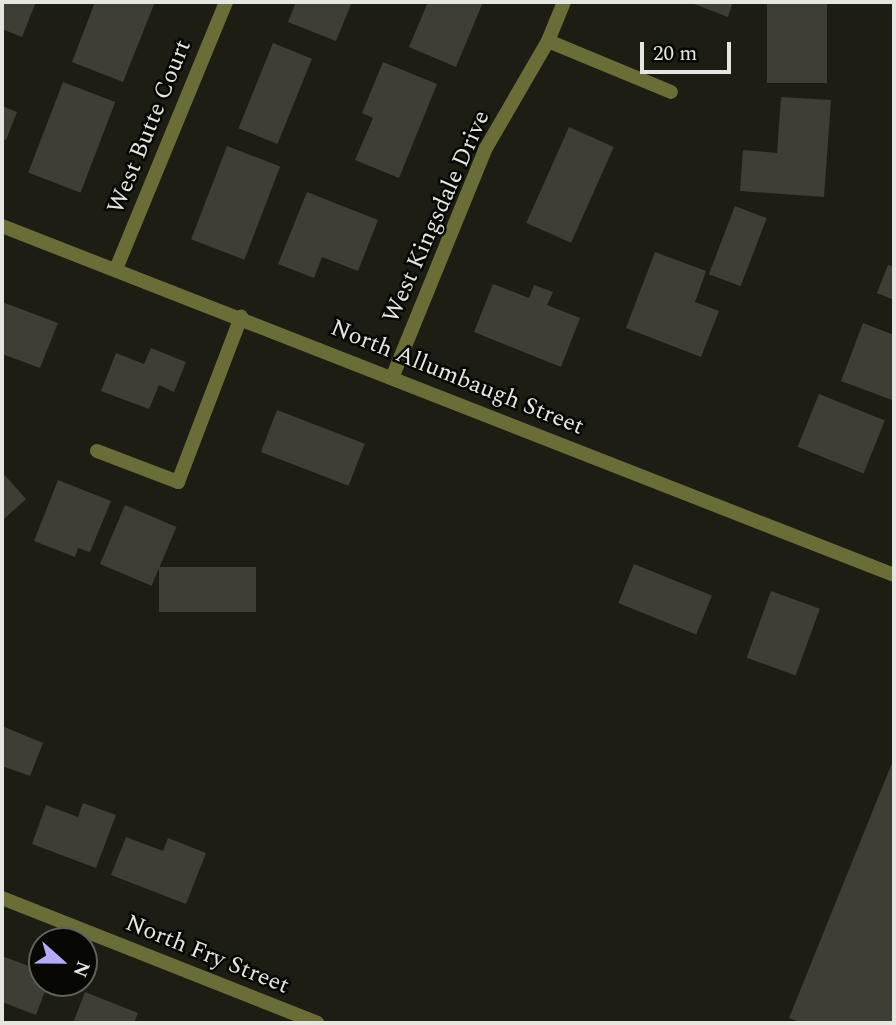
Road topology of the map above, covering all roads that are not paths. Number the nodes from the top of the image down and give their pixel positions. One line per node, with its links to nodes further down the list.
1 (226, 2): 6 (street, West Butte Court)
2 (564, 2): 3 (street, West Kingsdale Drive)
3 (548, 41): 4 (street); 8 (street, West Kingsdale Drive)
4 (671, 92)
5 (2, 226): 6 (street, North Allumbaugh Street)
6 (116, 269): 7 (street, North Allumbaugh Street)
7 (242, 317): 8 (street, North Allumbaugh Street); 9 (street)
8 (392, 378): 10 (street, North Allumbaugh Street)
9 (97, 451)
10 (894, 575)
11 (2, 898): 12 (street, North Fry Street)
12 (317, 1023)

